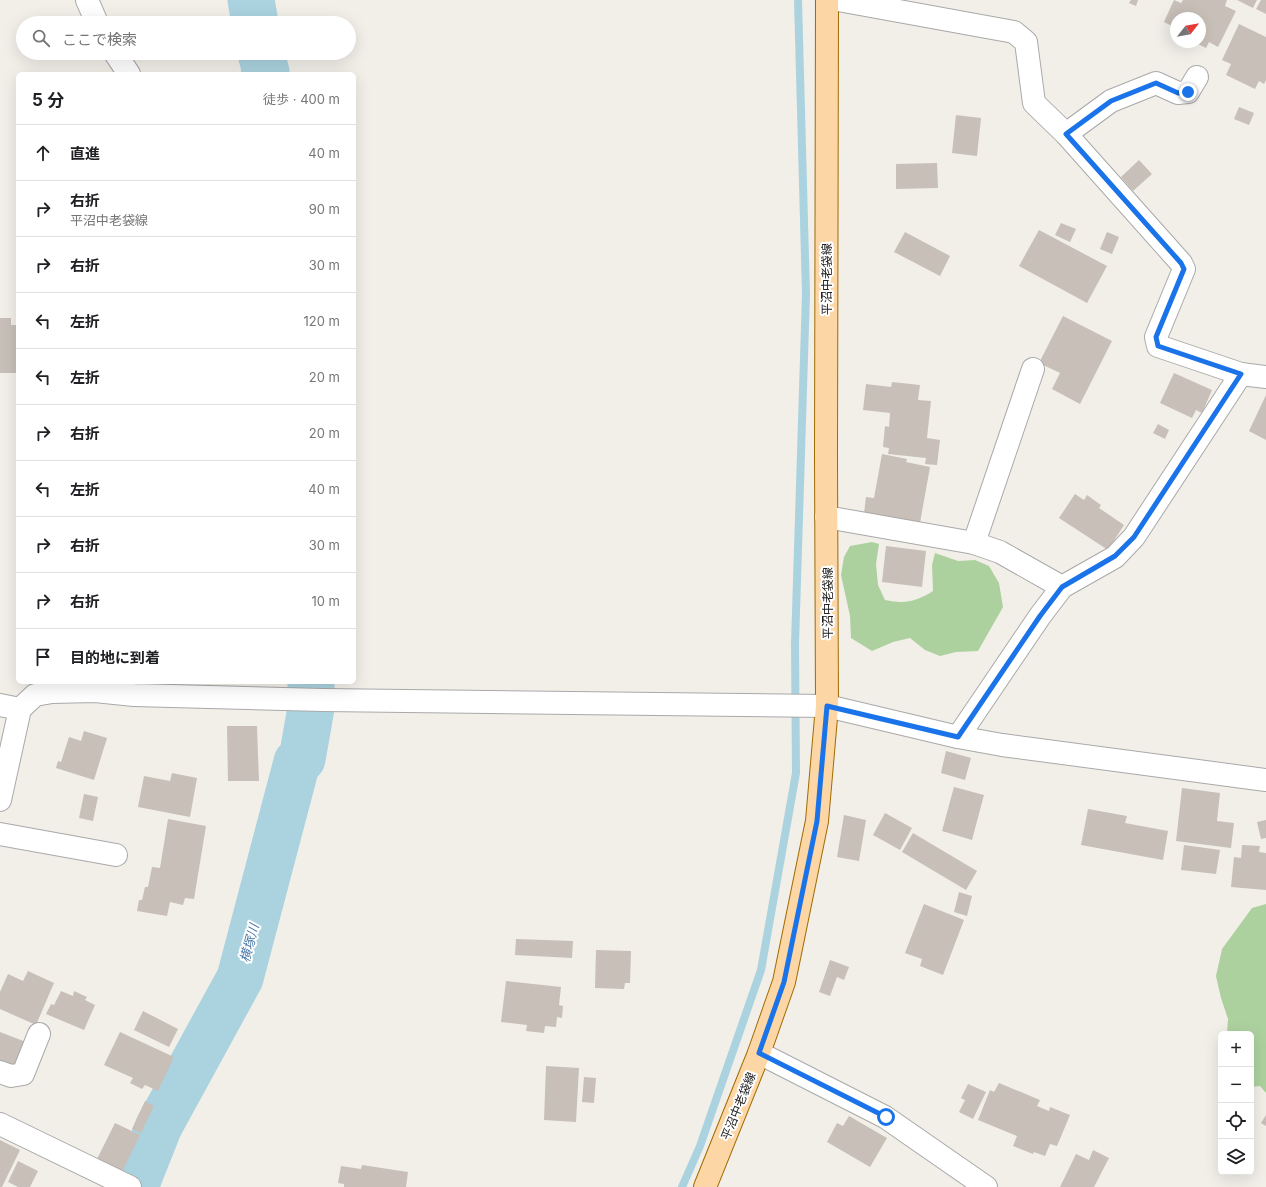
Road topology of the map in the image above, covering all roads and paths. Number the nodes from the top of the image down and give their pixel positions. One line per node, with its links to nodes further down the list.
1 (88, 0): 4 (street)
2 (827, 0): 12 (main road, 平沼中老袋線)
3 (838, 0): 8 (street)
4 (94, 16)
5 (120, 60): 6 (street)
6 (128, 72)
7 (1197, 77): 8 (street)
8 (1066, 134): 10 (street)
9 (1033, 369): 13 (street)
10 (1241, 374): 11 (street); 14 (street)
11 (1266, 377)
12 (826, 517): 13 (street); 16 (main road, 平沼中老袋線)
13 (974, 542): 14 (street)
14 (1062, 587): 18 (street)
15 (134, 688): 16 (street); 17 (street)
16 (827, 706): 18 (street); 24 (main road, 平沼中老袋線)
17 (10, 707): 20 (street)
18 (958, 737): 19 (street)
19 (1266, 780)
20 (0, 800)
21 (0, 834): 22 (street)
22 (116, 855)
23 (39, 1034): 25 (street)
24 (759, 1053): 28 (main road, 平沼中老袋線); 29 (street)
25 (0, 1072)
26 (0, 1124): 27 (street)
27 (130, 1187)
28 (705, 1187)
29 (986, 1187)

